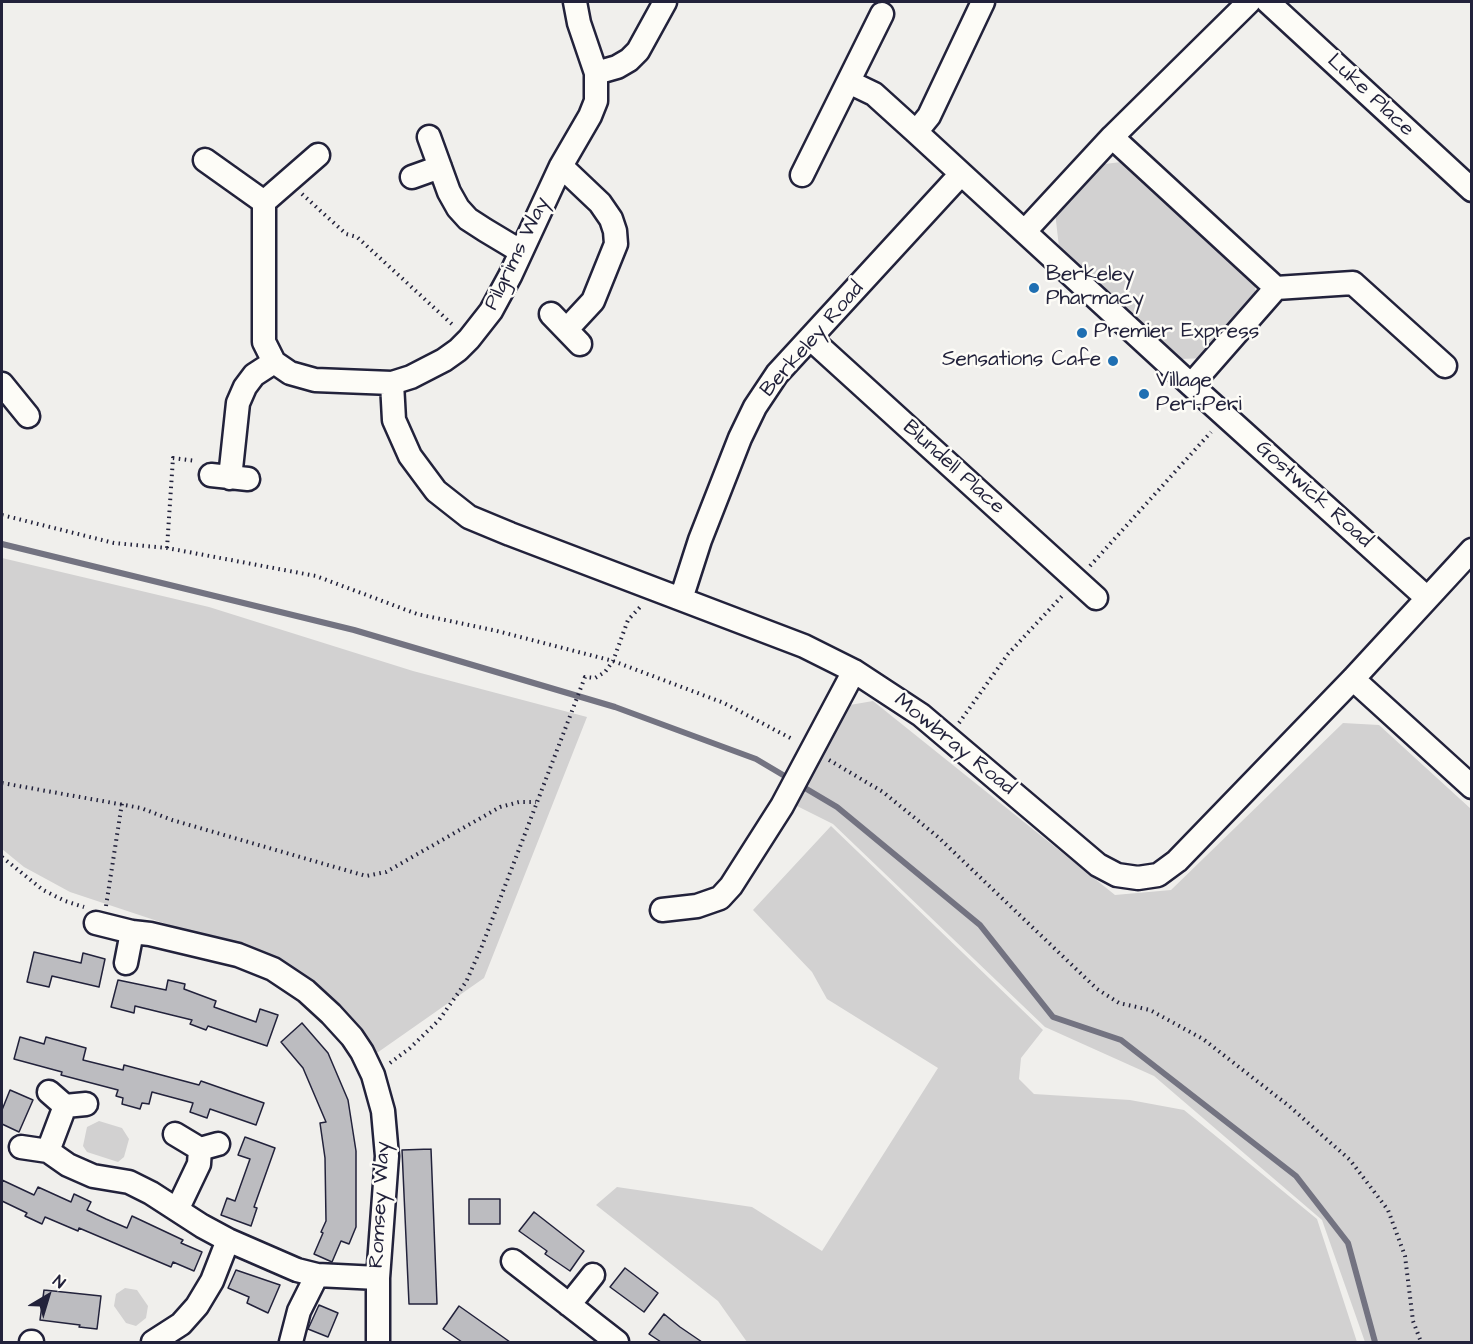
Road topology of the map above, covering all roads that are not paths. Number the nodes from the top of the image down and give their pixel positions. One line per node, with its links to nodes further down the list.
1 (575, 2): 7 (street, Pilgrims Way)
2 (665, 2): 7 (street)
3 (983, 2): 9 (street)
4 (1249, 2): 10 (street)
5 (1268, 2): 19 (street, Luke Place)
6 (882, 14): 8 (street)
7 (596, 73): 14 (street, Pilgrims Way)
8 (849, 82): 9 (street, Gostwick Road); 17 (street)
9 (916, 132): 16 (street, Gostwick Road)
10 (1112, 137): 21 (street); 23 (street)
11 (429, 138): 15 (street)
12 (318, 155): 20 (street)
13 (205, 160): 20 (street)
14 (561, 166): 22 (street, Pilgrims Way); 24 (street)
15 (440, 167): 18 (street); 22 (street)
16 (961, 174): 21 (street, Gostwick Road); 25 (street, Berkeley Road)
17 (802, 175)
18 (412, 177)
19 (1472, 190)
20 (264, 202): 26 (street)
21 (1025, 231): 30 (street, Gostwick Road)
22 (520, 251): 28 (street, Pilgrims Way)
23 (1276, 288): 27 (street); 30 (street)
24 (551, 314)
25 (811, 339): 34 (street, Blundell Place); 36 (street, Berkeley Road)
26 (274, 362): 28 (street, Pilgrims Way); 32 (street)
27 (1445, 366)
28 (392, 383): 36 (street, Mowbray Road)
29 (2, 384): 31 (street)
30 (1191, 385): 35 (street, Gostwick Road)
31 (28, 416)
32 (229, 477)
33 (1472, 550): 35 (street, Mowbray Road)
34 (1096, 598)
35 (1427, 598): 38 (street, Mowbray Road)
36 (681, 599): 37 (street, Mowbray Road)
37 (854, 670): 38 (street, Mowbray Road); 40 (street)
38 (1353, 679): 39 (street)
39 (1472, 787)
40 (662, 910)
41 (95, 914): 42 (street, Romsey Way)
42 (132, 932): 43 (street); 53 (street, Romsey Way)
43 (126, 963)
44 (67, 1101): 47 (street)
45 (176, 1134): 48 (street)
46 (21, 1147): 47 (street)
47 (48, 1151): 48 (street)
48 (177, 1208): 49 (street)
49 (228, 1240): 51 (street); 55 (street)
50 (513, 1262): 54 (street)
51 (317, 1275): 53 (street); 56 (street)
52 (593, 1275): 54 (street)
53 (378, 1278): 57 (street, Romsey Way)
54 (569, 1305): 58 (street)
55 (153, 1342)
56 (291, 1342)
57 (378, 1342)
58 (617, 1342)

